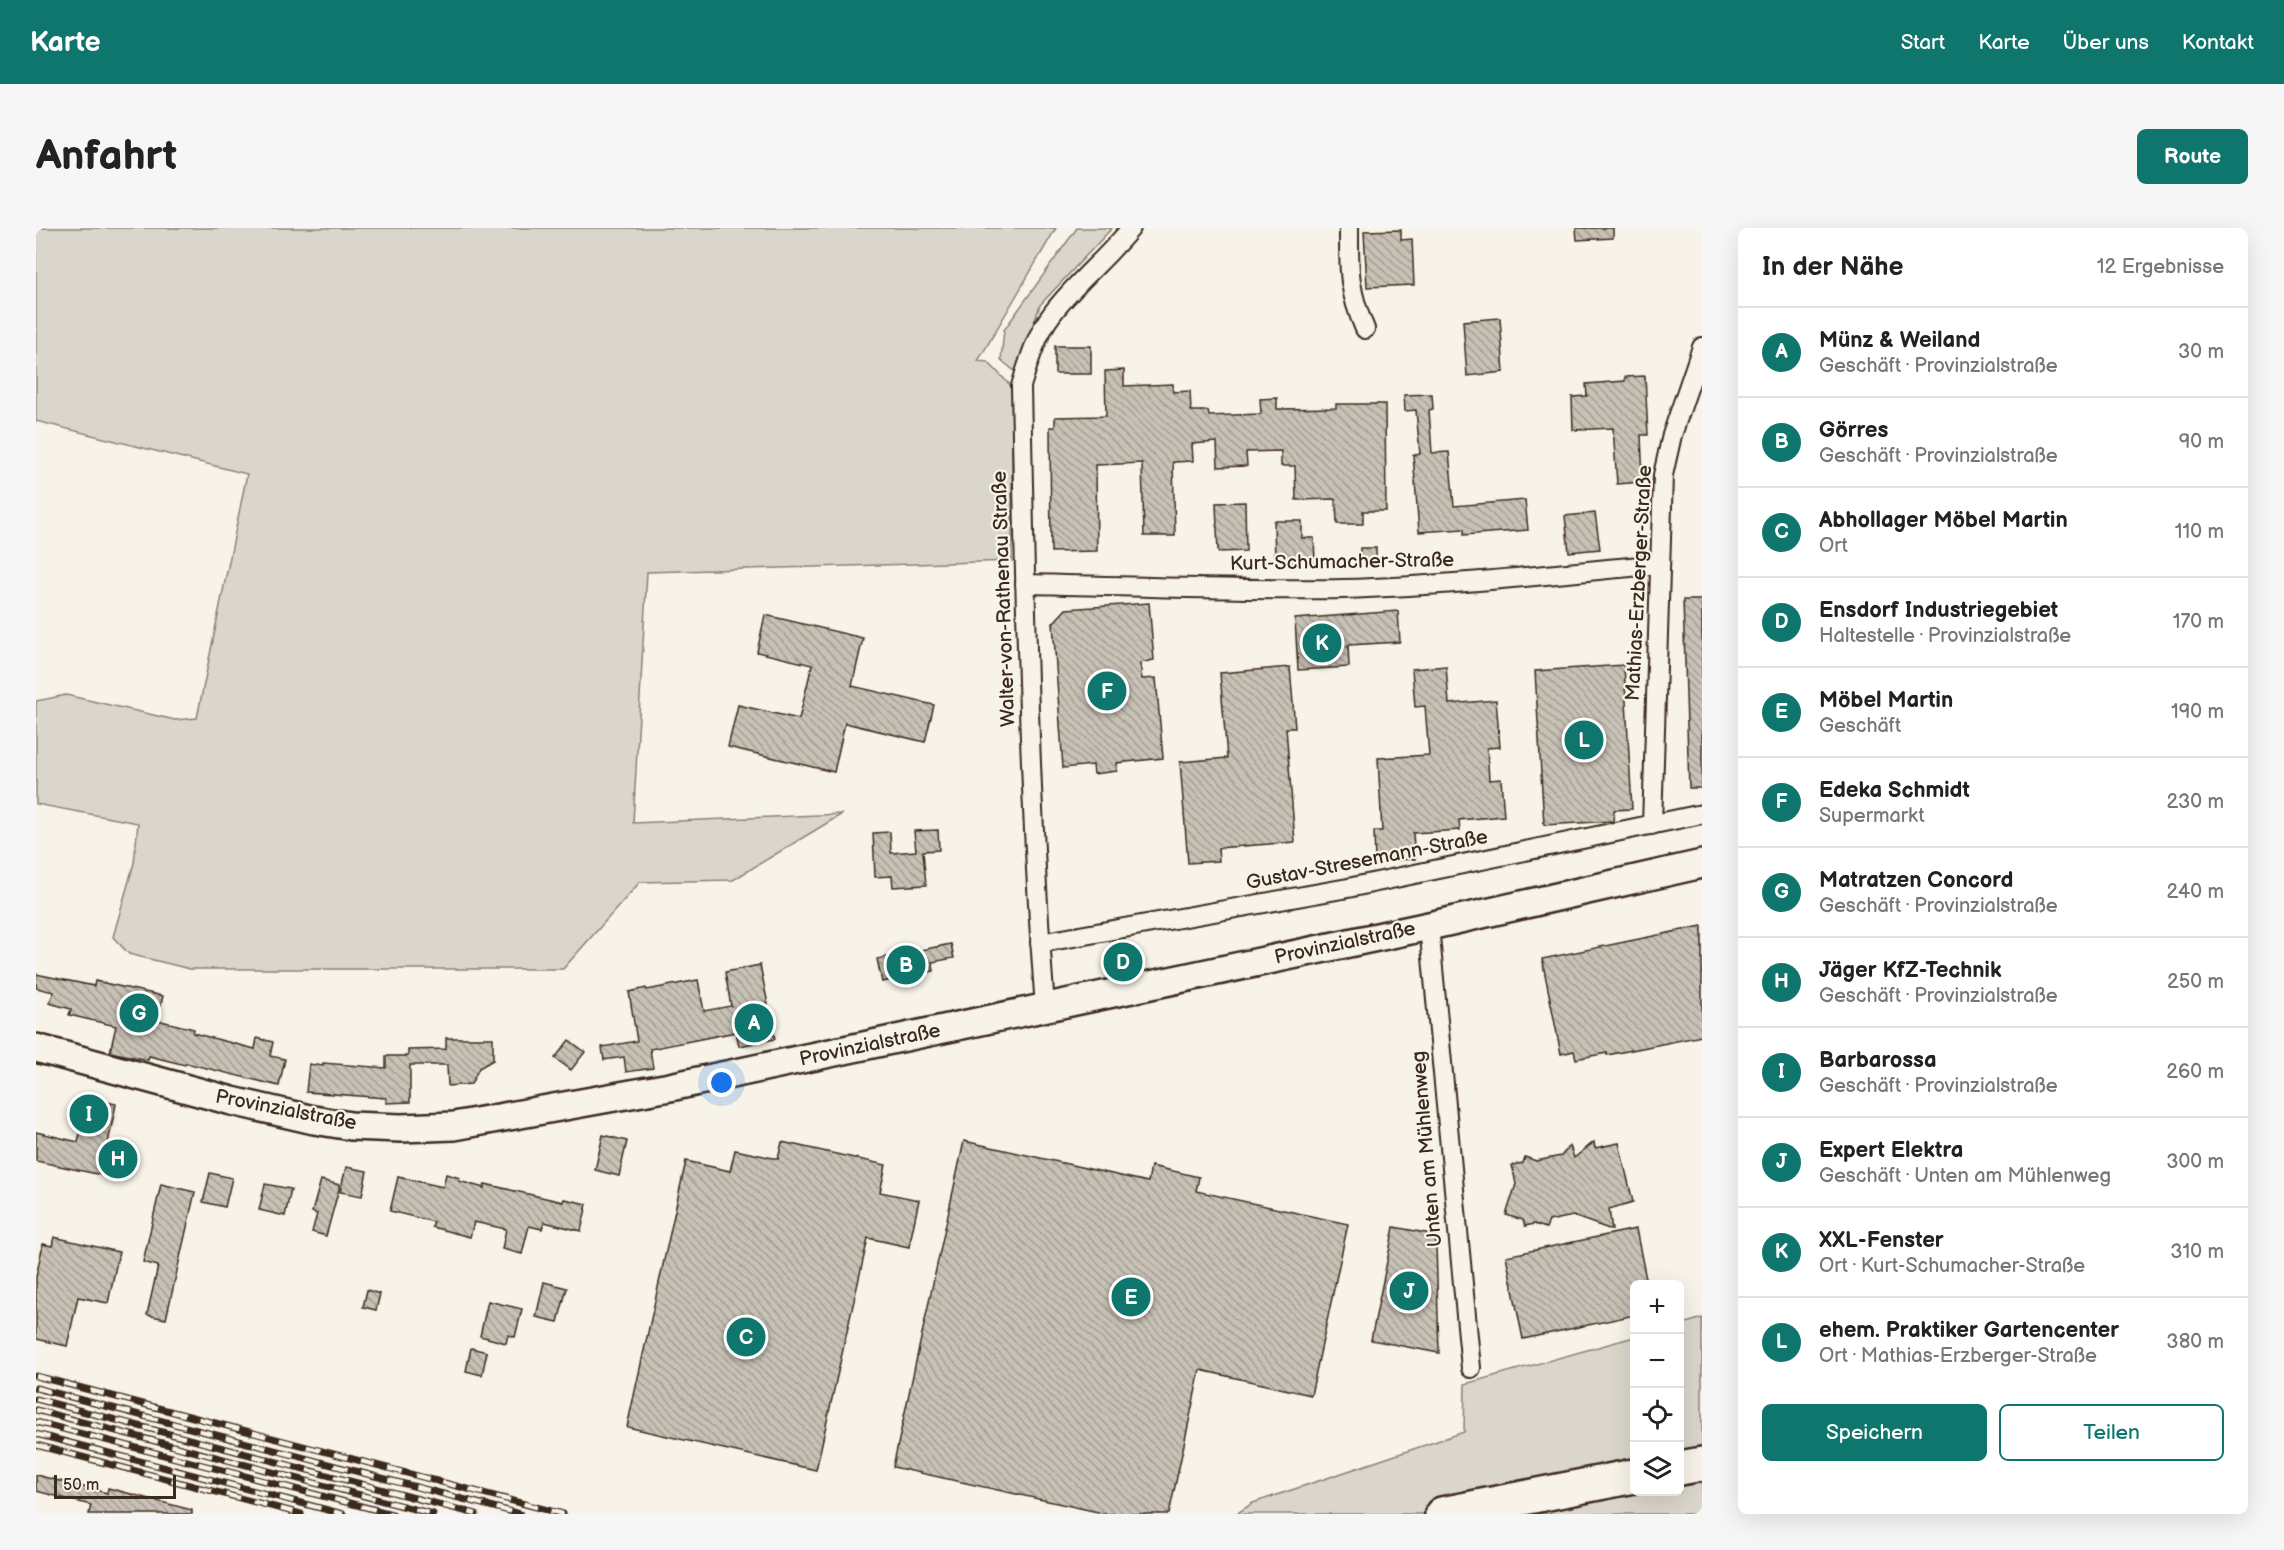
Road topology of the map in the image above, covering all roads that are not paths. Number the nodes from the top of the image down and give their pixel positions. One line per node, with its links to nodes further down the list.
1 (1131, 228): 6 (street, Walter-von-Rathenau Straße)
2 (1349, 228): 3 (street)
3 (1365, 329)
4 (1702, 347): 5 (street, Mathias-Erzberger-Straße)
5 (1660, 564): 6 (street, Kurt-Schumacher-Straße); 8 (street, Mathias-Erzberger-Straße)
6 (1025, 584): 11 (street, Walter-von-Rathenau Straße)
7 (1702, 814): 8 (street, Gustav-Stresemann-Straße)
8 (1652, 825): 11 (street, Gustav-Stresemann-Straße)
9 (1702, 864): 10 (main road, Provinzialstraße)
10 (1429, 926): 12 (main road, Provinzialstraße); 14 (street, Unten am Mühlenweg)
11 (1040, 943): 12 (street, Walter-von-Rathenau Straße)
12 (1044, 1007): 13 (main road, Provinzialstraße)
13 (36, 1048)
14 (1471, 1368)
15 (1702, 1464): 16 (highway)
16 (1684, 1467)
17 (1630, 1477): 21 (highway)
18 (1684, 1478): 19 (highway)
19 (1702, 1478)
20 (1630, 1480): 21 (highway)
21 (1595, 1483): 22 (highway)
22 (1442, 1514)

